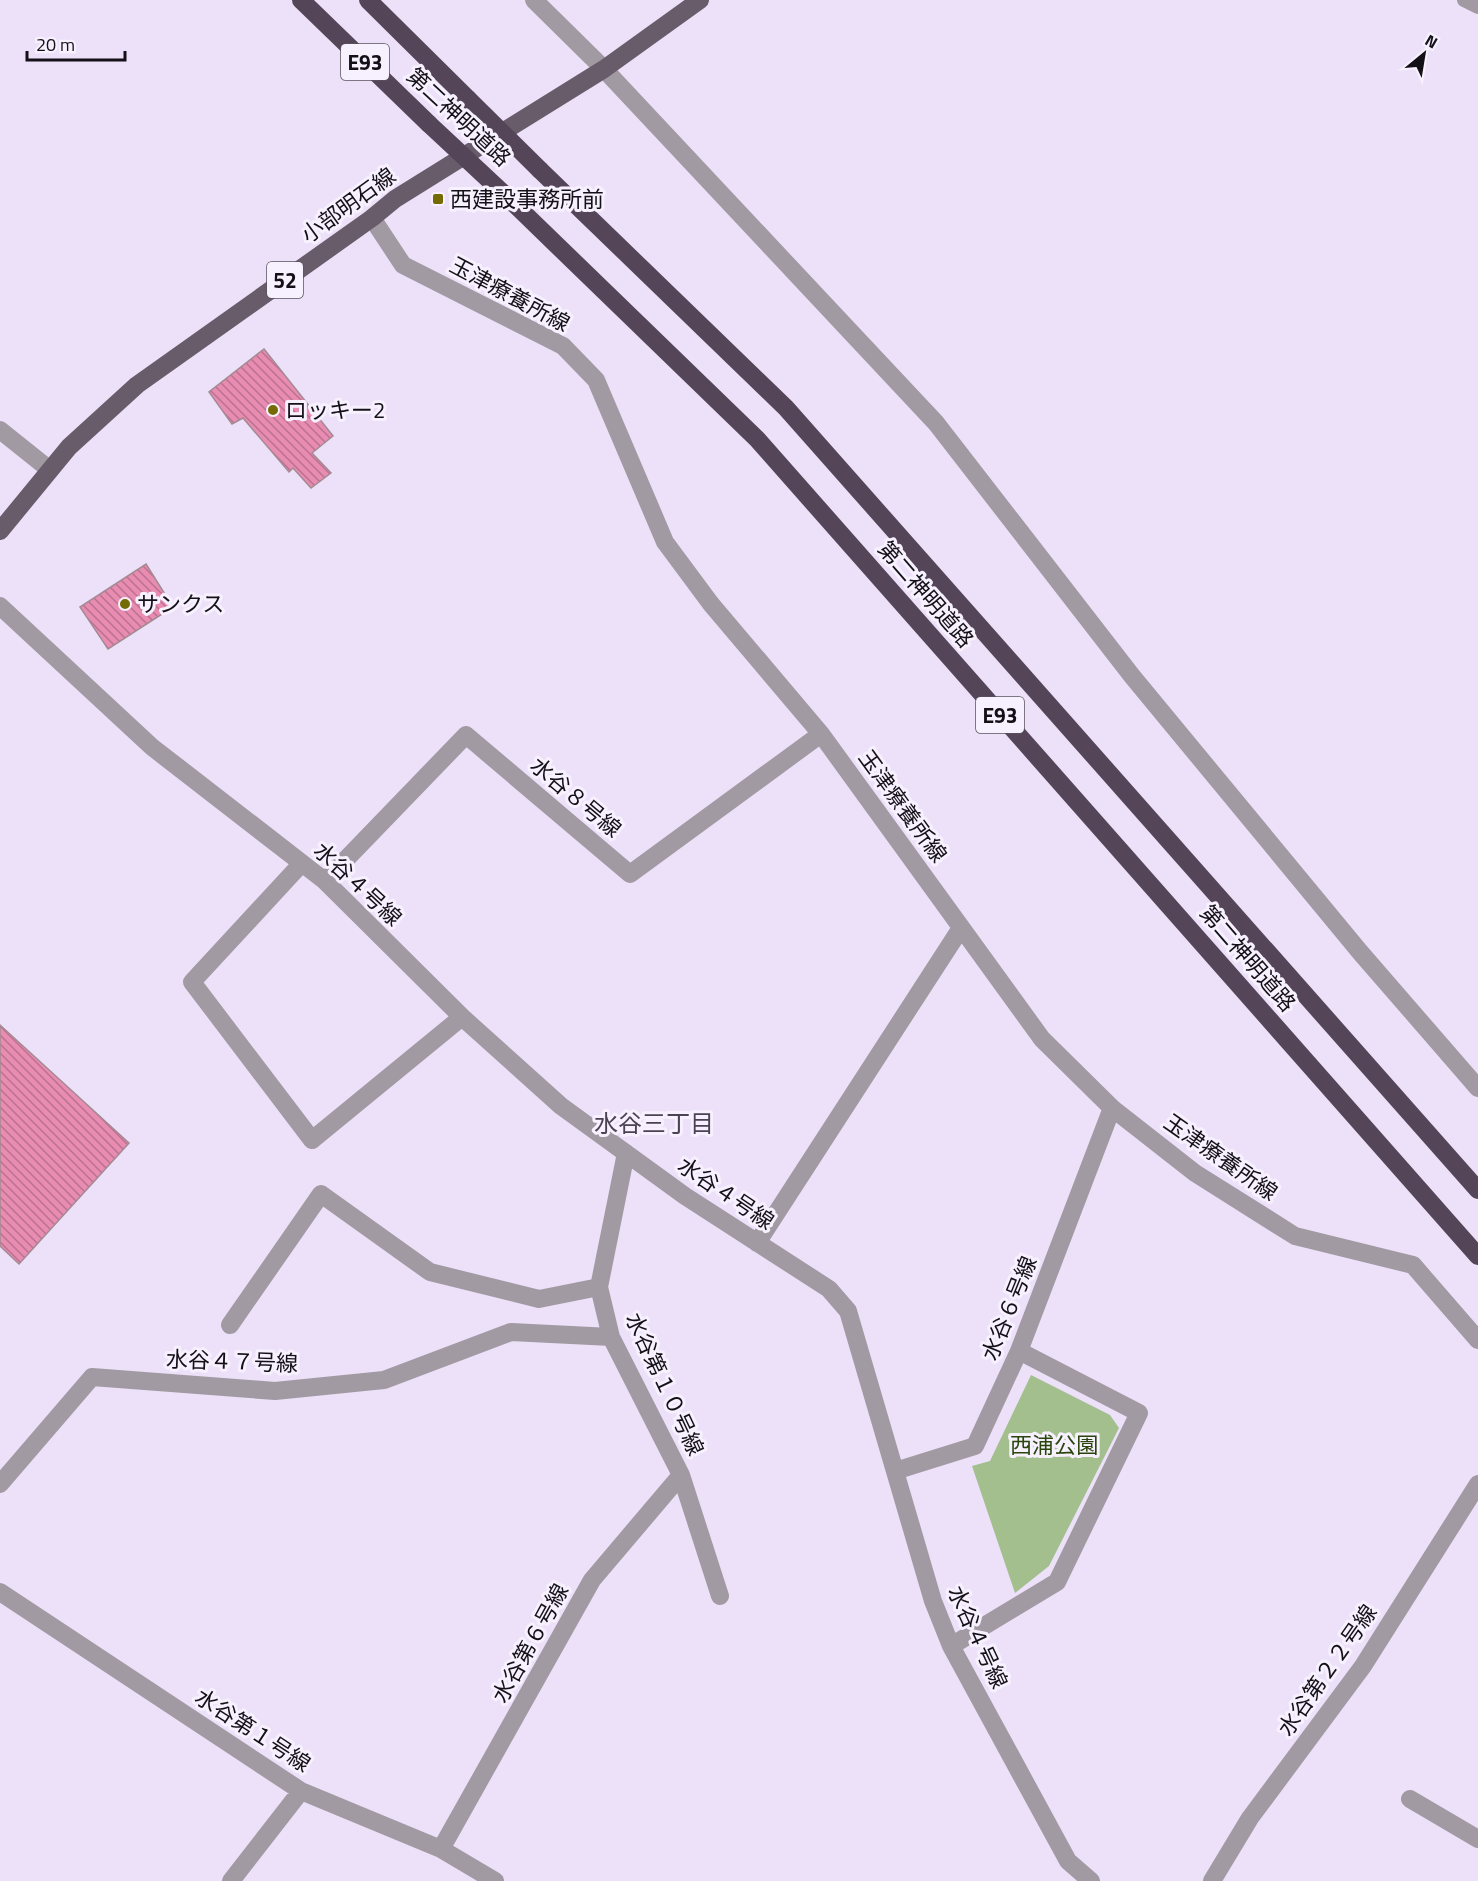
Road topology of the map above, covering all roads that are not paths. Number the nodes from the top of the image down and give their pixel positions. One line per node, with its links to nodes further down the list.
1 (301, 0): 23 (highway, 第二神明道路 / E93, bridge)
2 (368, 0): 21 (highway, 第二神明道路 / E93, bridge)
3 (534, 0): 7 (street)
4 (700, 0): 7 (main road, 小部明石線 / 52)
5 (1464, 0): 6 (lane)
6 (1478, 7)
7 (604, 69): 8 (main road, 小部明石線 / 52); 18 (street)
8 (372, 218): 10 (main road, 小部明石線 / 52); 13 (street, 玉津療養所線)
9 (0, 430): 10 (street)
10 (50, 470): 11 (main road, 小部明石線 / 52)
11 (0, 531)
12 (0, 606): 14 (street, 水谷４号線)
13 (821, 734): 15 (street, 水谷８号線); 16 (street, 玉津療養所線)
14 (302, 863): 15 (street, 水谷４号線); 17 (street)
15 (325, 881): 17 (street, 水谷４号線)
16 (961, 928): 19 (street, 玉津療養所線); 22 (street)
17 (462, 1017): 20 (street, 水谷４号線)
18 (1478, 1088)
19 (1112, 1108): 27 (street, 玉津療養所線); 28 (street, 水谷６号線)
20 (626, 1154): 22 (street, 水谷４号線); 24 (street, 水谷第１０号線)
21 (1478, 1190)
22 (757, 1243): 29 (street, 水谷４号線)
23 (1478, 1256)
24 (599, 1287): 25 (street); 26 (street, 水谷第１０号線)
25 (230, 1324)
26 (611, 1337): 30 (street, 水谷第１０号線); 31 (street, 水谷４７号線)
27 (1478, 1340)
28 (1019, 1351): 29 (street, 水谷６号線); 35 (street)
29 (895, 1471): 35 (street, 水谷４号線)
30 (681, 1475): 34 (street, 水谷第１０号線); 39 (street, 水谷第６号線)
31 (0, 1484)
32 (1478, 1484): 43 (street, 水谷第２２号線)
33 (0, 1592): 36 (street, 水谷第１号線)
34 (720, 1596)
35 (951, 1646): 42 (street, 水谷４号線)
36 (301, 1791): 39 (street, 水谷第１号線); 40 (street)
37 (1410, 1799): 38 (street)
38 (1478, 1839)
39 (441, 1849): 41 (street, 水谷第１号線)
40 (231, 1881)
41 (495, 1881)
42 (1091, 1881)
43 (1212, 1881)

